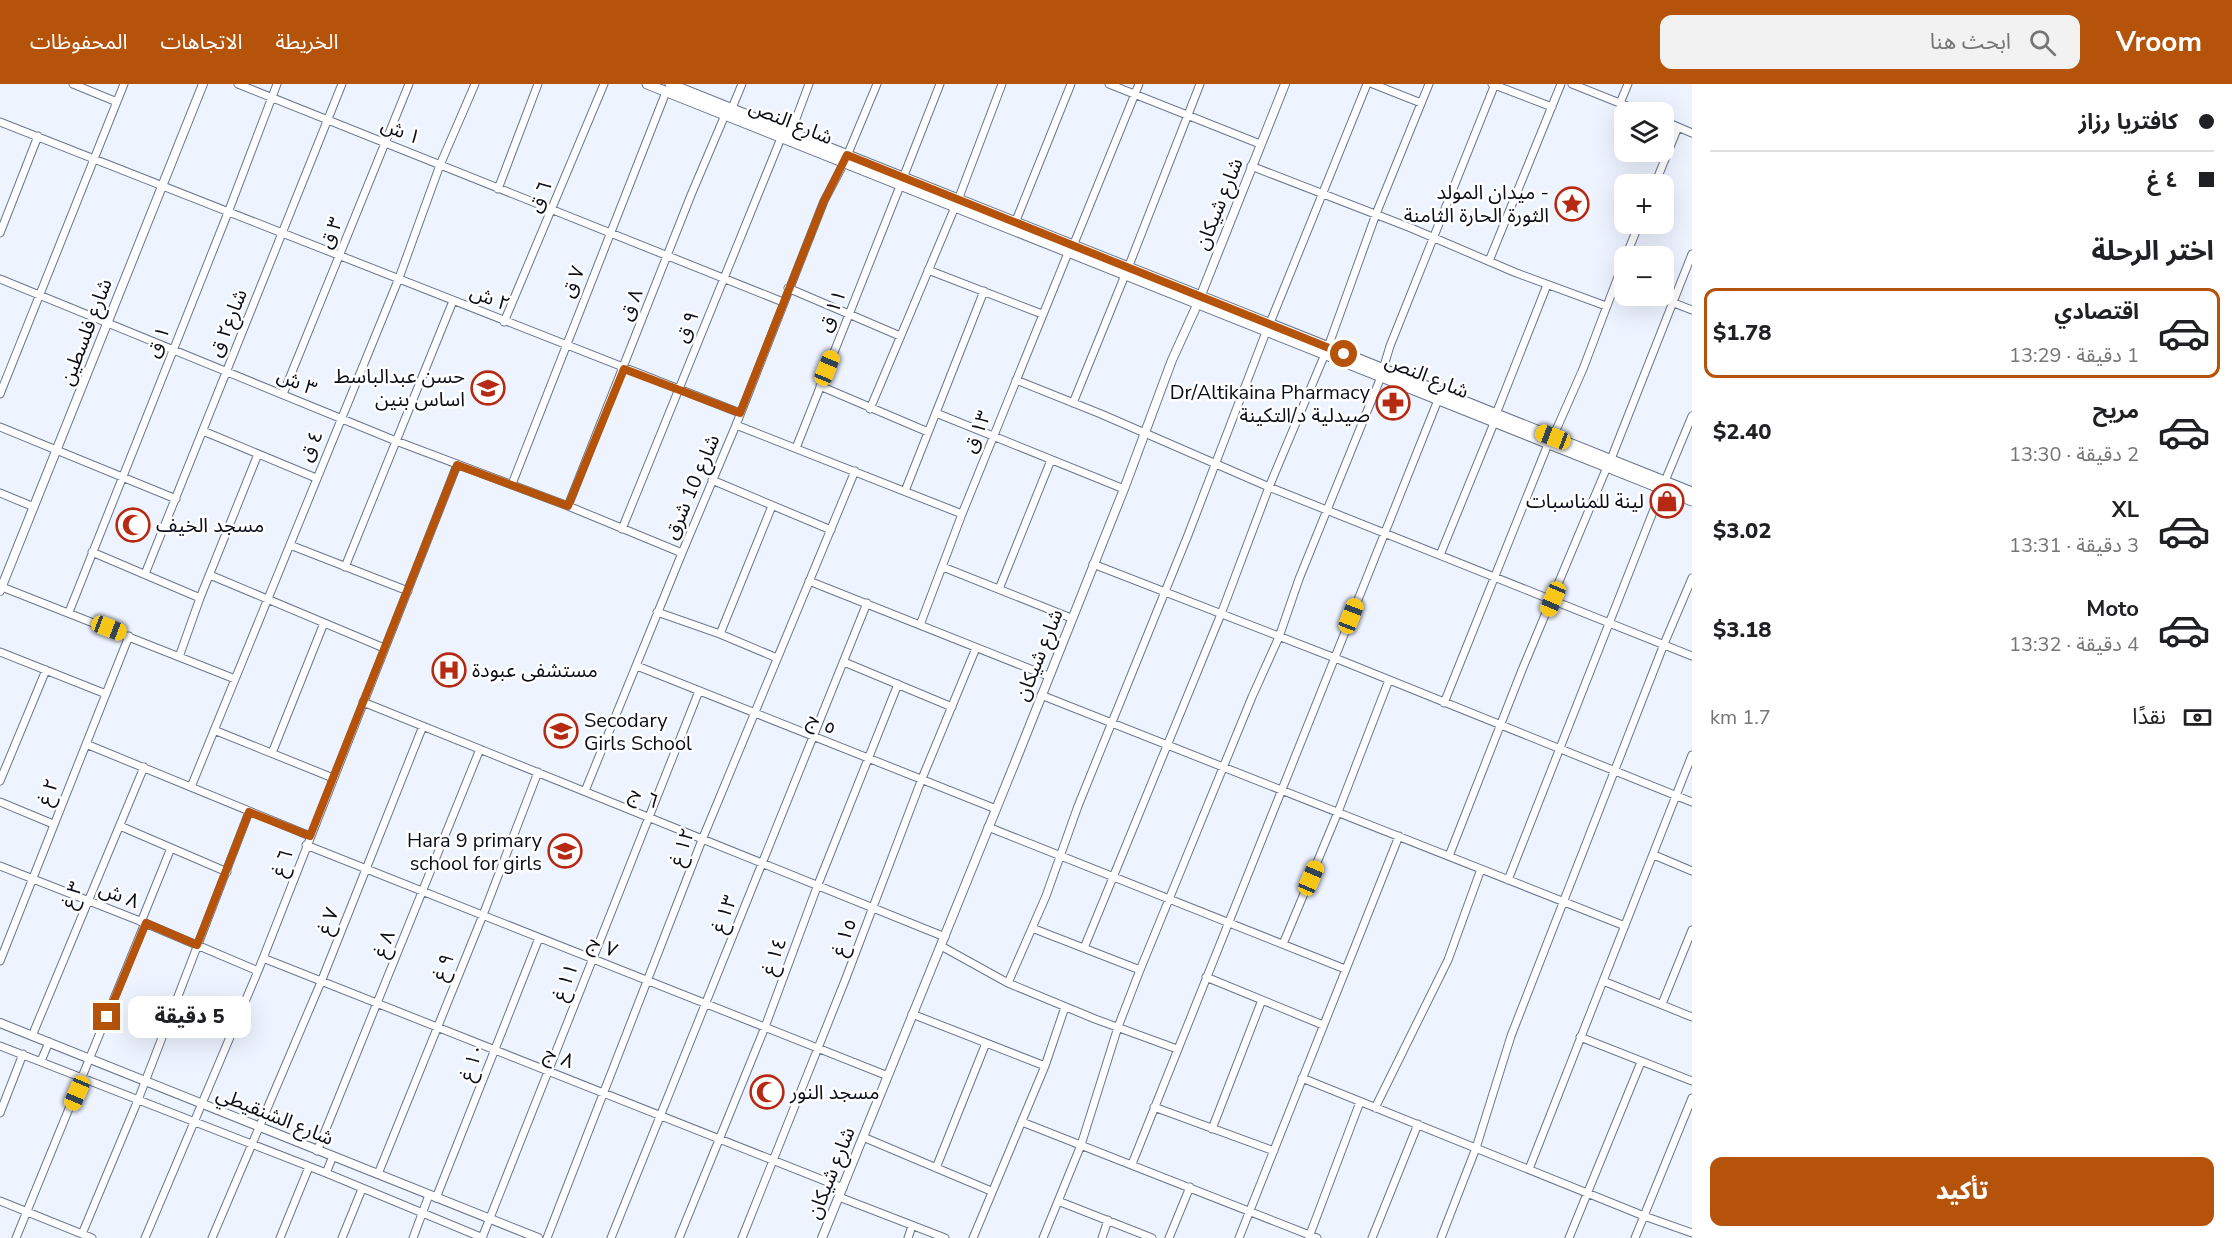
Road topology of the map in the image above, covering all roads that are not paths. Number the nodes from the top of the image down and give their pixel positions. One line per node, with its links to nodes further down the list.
1 (73, 84): 32 (street)
2 (124, 84): 32 (street)
3 (203, 84): 55 (street, شارع فلسطين)
4 (238, 84): 31 (street, ١ ش)
5 (277, 84): 31 (street, ١ ق)
6 (342, 84): 39 (street, شارع٢ ق)
7 (409, 84): 47 (street, ٣ ق)
8 (475, 84): 51 (street, ٤ ق)
9 (538, 84): 56 (street)
10 (604, 84): 60 (street, ٦ ق)
11 (647, 84): 29 (main road, شارع النص)
12 (742, 84): 37 (street, ٨ ق)
13 (809, 84): 43 (street)
14 (877, 84): 50 (street, شارع 10 شرق)
15 (940, 84): 54 (street, ١١ ق)
16 (1002, 84): 58 (street)
17 (1071, 84): 62 (street)
18 (1109, 84): 30 (street)
19 (1139, 84): 30 (street, ١٣ ق)
20 (1200, 84): 38 (street)
21 (1285, 84): 48 (street, شارع شيكان)
22 (1367, 84): 57 (street)
23 (1373, 84): 35 (street)
24 (1429, 84): 35 (street)
25 (1494, 84): 36 (street); 66 (street)
26 (1561, 84): 36 (street)
27 (1572, 84): 33 (street)
28 (1628, 84): 34 (street)
29 (673, 87): 37 (main road, شارع النص); 65 (street, ٧ ق)
30 (1135, 94): 38 (street); 67 (street, ١٣ ق)
31 (271, 99): 39 (street, ١ ش); 59 (street, ١ ق)
32 (117, 102): 49 (street)
33 (1617, 102)
34 (1620, 102)
35 (1420, 103): 61 (street)
36 (1552, 107): 71 (street)
37 (728, 112): 43 (main road, شارع النص); 46 (main road, شارع النص); 70 (street, ٨ ق)
38 (1188, 115): 48 (street); 73 (street)
39 (327, 121): 47 (street, ١ ش); 63 (street, شارع٢ ق)
40 (0, 122): 45 (street, ٢ ش)
41 (1674, 125): 42 (street)
42 (1678, 127): 44 (street); 53 (street)
43 (791, 132): 50 (main road, شارع النص)
44 (1692, 133)
45 (38, 136): 49 (street, ٢ ش); 64 (street)
46 (781, 138): 50 (main road, شارع النص); 74 (street, ٩ ق)
47 (385, 142): 51 (street, ١ ش); 68 (street, ٣ ق)
48 (1260, 144): 52 (street, شارع شيكان)
49 (94, 158): 55 (street, ٢ ش); 81 (street)
50 (846, 159): 54 (main road, شارع النص); 78 (street, شارع 10 شرق)
51 (440, 165): 56 (street, ١ ش); 75 (street, ٤ ق)
52 (1251, 166): 57 (street); 84 (street, شارع شيكان)
53 (1658, 174)
54 (901, 182): 58 (main road, شارع النص); 91 (street, ١١ ق)
55 (162, 184): 59 (street, ٢ ش); 93 (street, شارع فلسطين)
56 (498, 189): 60 (street, ١ ش)
57 (1323, 194): 61 (street); 94 (street)
58 (956, 204): 62 (main road, شارع النص); 67 (main road, شارع النص); 72 (street)
59 (229, 210): 63 (street, ٢ ش); 97 (street, ١ ق)
60 (552, 210): 65 (street, ١ ش); 92 (street, ٦ ق)
61 (1376, 214): 66 (street); 98 (street)
62 (1015, 223): 67 (main road, شارع النص)
63 (283, 232): 68 (street, ٢ ش); 100 (street, شارع٢ ق)
64 (0, 233)
65 (610, 233): 70 (street, ١ ش); 96 (street, ٧ ق)
66 (1433, 239): 71 (street); 101 (street)
67 (1071, 249): 73 (main road, شارع النص); 90 (street, ١٣ ق)
68 (340, 254): 75 (street, ٢ ش); 106 (street, ٣ ق)
69 (1692, 254): 82 (street)
70 (667, 256): 74 (street, ١ ش); 99 (street, ٨ ق)
71 (1489, 261): 77 (street)
72 (928, 270): 79 (street); 95 (street)
73 (1126, 271): 84 (main road, شارع النص); 108 (street)
74 (724, 277): 85 (street, ١ ش); 104 (street, ٩ ق)
75 (399, 278): 83 (street, ٢ ش); 113 (street, ٤ ق)
76 (0, 279): 81 (street, ٣ ش)
77 (1547, 285): 87 (street); 114 (street)
78 (788, 288): 85 (street, شارع 10 شرق); 91 (street)
79 (984, 291): 90 (street); 111 (street)
80 (1614, 293): 87 (street)
81 (39, 296): 93 (street, ٣ ش); 105 (street)
82 (1674, 298)
83 (453, 301): 92 (street, ٢ ش); 122 (street)
84 (1198, 301): 94 (main road, شارع النص); 119 (street, شارع شيكان)
85 (783, 302): 110 (street, شارع 10 شرق)
86 (1674, 304): 89 (street)
87 (1606, 306): 121 (street)
88 (1671, 306): 127 (street)
89 (1692, 310)
90 (1042, 314): 102 (street, ١٣ ق)
91 (849, 315): 95 (street); 103 (street, ١١ ق)
92 (504, 321): 96 (street, ٢ ش)
93 (107, 322): 97 (street, ٣ ش); 124 (street, شارع فلسطين)
94 (1268, 328): 98 (main road, شارع النص); 129 (street)
95 (900, 336): 109 (street)
96 (566, 346): 99 (street, ٢ ش); 134 (street, ٧ ق)
97 (173, 350): 100 (street, ٣ ش); 131 (street, ١ ق)
98 (1326, 351): 101 (main road, شارع النص); 136 (street)
99 (624, 369): 104 (street, ٢ ش); 143 (street, ٨ ق)
100 (227, 371): 106 (street, ٣ ش); 117 (street, شارع٢ ق)
101 (1382, 373): 107 (main road, شارع النص); 114 (main road, شارع النص); 146 (street)
102 (1016, 380): 108 (street); 120 (street, ١٣ ق)
103 (820, 386): 109 (street); 123 (street, ١١ ق)
104 (679, 391): 110 (street, ٢ ش); 148 (street, ٩ ق)
105 (0, 394)
106 (283, 394): 113 (street, ٣ ش)
107 (1438, 400): 114 (main road, شارع النص); 150 (street)
108 (1074, 404): 119 (street)
109 (870, 409): 118 (street)
110 (740, 413): 115 (street, شارع 10 شرق)
111 (936, 413): 118 (street); 120 (street)
112 (1692, 416): 135 (street)
113 (341, 418): 122 (street, ٣ ش); 132 (street, ٤ ق)
114 (1495, 418): 121 (main road, شارع النص); 154 (street)
115 (736, 425): 123 (street); 133 (street, شارع 10 شرق)
116 (0, 427): 124 (street)
117 (203, 431): 125 (street); 141 (street, شارع٢ ق)
118 (928, 432): 138 (street)
119 (1144, 434): 129 (street); 137 (street, شارع شيكان)
120 (993, 436): 126 (street); 147 (street, ١٣ ق)
121 (1551, 440): 127 (main road, شارع النص); 160 (street)
122 (396, 441): 128 (street, ٣ ش); 156 (street)
123 (796, 448): 130 (street)
124 (57, 451): 131 (street); 145 (street, شارع فلسطين)
125 (258, 454): 132 (street); 159 (street)
126 (1051, 460): 137 (street); 164 (street)
127 (1609, 463): 135 (main road, شارع النص); 169 (street)
128 (457, 465): 134 (street, ٣ ش); 165 (street, ٦ غ)
129 (1215, 465): 136 (street); 166 (street)
130 (855, 471): 138 (street); 149 (street, ١٢ غ)
131 (122, 478): 141 (street); 152 (street, ١ ق)
132 (316, 478): 151 (street, ٤ ق)
133 (712, 480): 144 (street); 153 (street, شارع 10 شرق)
134 (512, 484): 143 (street, ٣ ش)
135 (1664, 485): 139 (main road, شارع النص); 142 (main road, شارع النص); 176 (street)
136 (1269, 487): 146 (street); 173 (street)
137 (1124, 489): 155 (street, شارع شيكان)
138 (904, 491): 147 (street)
139 (1692, 492)
140 (0, 493): 145 (street)
141 (176, 499): 158 (street, شارع٢ ق)
142 (1692, 501)
143 (568, 506): 148 (street, ٣ ش)
144 (772, 506): 149 (street); 178 (street)
145 (34, 507): 163 (street, شارع فلسطين)
146 (1328, 510): 150 (street); 180 (street)
147 (962, 514): 157 (street, ١٣ ق)
148 (622, 529): 153 (street, ٣ ش)
149 (831, 530): 162 (street, ١٢ غ)
150 (1384, 532): 154 (street); 188 (street)
151 (290, 545): 156 (street); 168 (street, ٤ ق)
152 (92, 552): 158 (street); 171 (street, ١ ق)
153 (681, 553): 172 (street, شارع 10 شرق)
154 (1440, 555): 160 (street)
155 (1093, 564): 166 (street); 174 (street, شارع شيكان)
156 (345, 567): 165 (street)
157 (943, 567): 164 (street); 177 (street, ١٣ ق)
158 (145, 574): 167 (street)
159 (210, 574): 167 (street); 168 (street)
160 (1495, 577): 169 (street); 200 (street)
161 (1692, 578): 181 (street)
162 (809, 581): 170 (street); 187 (street, ١٢ غ)
163 (1, 589): 171 (street)
164 (999, 590): 174 (street)
165 (408, 591): 182 (street, ٦ غ)
166 (1165, 592): 173 (street); 203 (street)
167 (200, 598): 186 (street)
168 (268, 599): 175 (street); 193 (street, ٤ ق)
169 (1553, 599): 176 (street); 204 (street)
170 (867, 603): 177 (street); 189 (street, ١٣ غ)
171 (69, 612): 179 (street)
172 (657, 612): 178 (street); 190 (street, شارع 10 شرق)
173 (1221, 614): 180 (street); 209 (street)
174 (1071, 618): 192 (street, شارع شيكان)
175 (324, 623): 182 (street); 212 (street)
176 (1610, 623): 181 (street); 210 (street)
177 (920, 625): 183 (street)
178 (720, 634): 187 (street)
179 (129, 636): 186 (street); 197 (street, ٢ غ)
180 (1279, 637): 188 (street); 216 (street)
181 (1664, 644): 185 (street); 217 (street)
182 (384, 648): 199 (street, ٦ غ)
183 (976, 648): 192 (street); 201 (street, ١٥ غ)
184 (0, 652): 191 (street)
185 (1692, 656)
186 (179, 657): 193 (street)
187 (777, 658): 202 (street, ١٢ غ)
188 (1335, 658): 194 (street); 223 (street)
189 (844, 662): 195 (street); 207 (street, ١٣ غ)
190 (637, 666): 196 (street, ٥ ج); 224 (street, شارع 10 شرق)
191 (46, 670): 197 (street); 220 (street)
192 (1048, 676): 198 (street, شارع شيكان)
193 (235, 679): 206 (street, ٤ ق)
194 (1389, 680): 200 (street); 230 (street)
195 (898, 684): 201 (street); 214 (street, ١٤ غ)
196 (699, 691): 202 (street, ٥ ج); 231 (street, ١١ غ)
197 (106, 694): 208 (street, ٢ غ)
198 (1041, 695): 203 (street); 228 (street, شارع شيكان)
199 (363, 702): 205 (street, ٦ ج); 219 (street, ٦ غ)
200 (1444, 703): 204 (street)
201 (952, 707): 221 (street, ١٥ غ)
202 (755, 713): 207 (street, ٥ ج); 237 (street, ١٢ غ)
203 (1111, 723): 209 (street); 241 (street)
204 (1501, 725): 210 (street); 242 (street)
205 (423, 726): 211 (street, ٦ ج); 245 (street, ٧ غ)
206 (214, 730): 212 (street); 222 (street, ٤ ق)
207 (812, 737): 214 (street, ٥ ج); 243 (street, ١٣ غ)
208 (86, 744): 215 (street); 232 (street, ٢ غ)
209 (1167, 746): 216 (street); 249 (street)
210 (1560, 748): 217 (street); 251 (street)
211 (480, 749): 218 (street, ٦ ج); 253 (street, ٨ غ)
212 (272, 753): 219 (street)
213 (1692, 755): 225 (street)
214 (870, 759): 221 (street, ٥ ج); 252 (street, ١٤ غ)
215 (144, 767): 222 (street); 233 (street, ٣ غ)
216 (1223, 767): 223 (street); 254 (street)
217 (1616, 771): 225 (street); 256 (street)
218 (538, 772): 224 (street, ٦ ج); 258 (street, ٩ غ)
219 (333, 778): 235 (street, ٦ غ)
220 (0, 781)
221 (921, 781): 228 (street, ٥ ج); 257 (street, ١٥ غ)
222 (191, 787): 229 (street)
223 (1281, 789): 230 (street); 259 (street)
224 (585, 791): 231 (street, ٦ ج)
225 (1676, 795): 227 (street); 240 (street)
226 (0, 802): 232 (street)
227 (1692, 802)
228 (996, 809): 234 (street, شارع شيكان)
229 (249, 812): 235 (street); 248 (street)
230 (1338, 812): 236 (street); 266 (street)
231 (648, 817): 237 (street, ٦ ج); 271 (street, ١١ غ)
232 (53, 824): 250 (street, ٢ غ)
233 (120, 826): 239 (street); 255 (street, ٣ غ)
234 (988, 827): 241 (street); 264 (street, شارع شيكان)
235 (310, 836): 238 (street, ٦ غ)
236 (1399, 836): 242 (street); 273 (street)
237 (702, 840): 243 (street, ٦ ج); 279 (street, ١٢ غ)
238 (306, 845): 245 (street, ٧ ج); 270 (street, ٦ غ)
239 (171, 848): 248 (street); 260 (street)
240 (1654, 855): 247 (street); 261 (street)
241 (1060, 856): 249 (street); 262 (street)
242 (1449, 856): 246 (street)
243 (762, 864): 252 (street, ٦ ج); 282 (street, ١٣ غ)
244 (0, 866): 250 (street, ٨ ش)
245 (367, 869): 253 (street, ٧ ج); 278 (street, ٧ غ)
246 (1482, 869): 251 (street); 318 (street)
247 (1692, 871)
248 (226, 872): 267 (street)
249 (1113, 876): 254 (street); 269 (street)
250 (32, 879): 255 (street, ٨ ش); 272 (street, ٢ غ)
251 (1508, 880): 256 (street)
252 (817, 887): 257 (street, ٦ ج); 292 (street, ١٤ غ)
253 (423, 891): 258 (street, ٧ ج); 284 (street, ٨ غ)
254 (1169, 899): 259 (street); 274 (street)
255 (87, 901): 260 (street, ٨ ش); 293 (street, ٣ غ)
256 (1563, 901): 261 (street); 330 (street)
257 (872, 909): 264 (street, ٦ ج); 298 (street, ١٥ غ)
258 (483, 915): 265 (street, ٧ ج); 291 (street, ٩ غ)
259 (1228, 921): 266 (street); 276 (street)
260 (143, 922): 267 (street, ٨ ش); 302 (street)
261 (1625, 926): 277 (street)
262 (1032, 928): 269 (street); 280 (street)
263 (1692, 930): 283 (street)
264 (945, 937): 268 (street, شارع شيكان)
265 (539, 938): 271 (street, ٧ ج); 300 (street, ١٠ غ)
266 (1283, 944): 273 (street)
267 (197, 945): 275 (street, ٨ ش); 311 (street)
268 (941, 946): 280 (street); 286 (street, شارع شيكان)
269 (1084, 948): 274 (street)
270 (263, 958): 275 (street, ٦ غ); 278 (street, ٨ ج)
271 (592, 960): 279 (street, ٧ ج); 306 (street, ١١ غ)
272 (0, 961)
273 (1345, 969): 289 (street)
274 (1140, 970): 290 (street)
275 (258, 971): 316 (street, ٦ غ)
276 (1206, 977): 281 (street); 299 (street)
277 (1603, 981): 283 (street); 294 (street)
278 (321, 982): 284 (street, ٨ ج); 324 (street, ٧ غ)
279 (648, 982): 282 (street, ٧ ج); 312 (street, ١٢ غ)
280 (1008, 983): 285 (street)
281 (1262, 1000): 289 (street); 325 (street)
282 (705, 1004): 292 (street, ٧ ج); 320 (street, ١٣ غ)
283 (1662, 1004): 287 (street)
284 (377, 1005): 291 (street, ٨ ج); 331 (street, ٨ غ)
285 (1065, 1007): 290 (street); 305 (street)
286 (912, 1014): 296 (street); 307 (street, شارع شيكان)
287 (1692, 1017)
288 (0, 1023): 293 (street, شارع الشنقيطي)
289 (1323, 1024): 309 (street)
290 (1118, 1027): 299 (street); 329 (street)
291 (436, 1028): 300 (street, ٨ ج); 340 (street, ٩ غ)
292 (765, 1028): 298 (street, ٧ ج); 327 (street, ١٤ غ)
293 (32, 1036): 295 (street, شارع الشنقيطي)
294 (1580, 1038): 304 (street); 338 (street)
295 (49, 1042): 302 (street, شارع الشنقيطي); 303 (street)
296 (986, 1043): 305 (street); 337 (street)
297 (0, 1046): 301 (street)
298 (818, 1048): 307 (street, ٧ ج); 334 (street, ١٥ غ)
299 (1178, 1049): 317 (street)
300 (494, 1050): 306 (street, ٨ ج); 346 (street, ١٠ غ)
301 (23, 1054): 303 (street); 319 (street)
302 (89, 1059): 308 (street); 311 (street, شارع الشنقيطي)
303 (41, 1061): 308 (street)
304 (1641, 1062): 310 (street); 345 (street)
305 (1045, 1066): 322 (street)
306 (548, 1070): 312 (street, ٨ ج); 354 (street, ١١ غ)
307 (888, 1076): 326 (street, شارع شيكان)
308 (83, 1077): 314 (street); 351 (street)
309 (1302, 1078): 315 (street); 332 (street)
310 (1692, 1081)
311 (144, 1082): 314 (street); 316 (street, شارع الشنقيطي)
312 (604, 1092): 320 (street, ٨ ج); 369 (street, ١٢ غ)
313 (1692, 1098): 353 (street)
314 (138, 1100): 321 (street); 358 (street)
315 (1360, 1102): 318 (street); 359 (street)
316 (202, 1105): 321 (street, ٦ غ); 324 (street, شارع الشنقيطي)
317 (1154, 1107): 325 (street); 335 (street)
318 (1375, 1108): 323 (street)
319 (0, 1113)
320 (661, 1116): 327 (street, ٨ ج); 370 (street, ١٣ غ)
321 (194, 1122): 328 (street); 362 (street, ٦ غ)
322 (1022, 1122): 329 (street); 344 (street)
323 (1418, 1124): 330 (street); 382 (street)
324 (258, 1127): 328 (street, ٧ غ); 331 (street, شارع الشنقيطي)
325 (1212, 1129): 332 (street)
326 (863, 1137): 337 (street); 343 (street, شارع شيكان)
327 (719, 1138): 334 (street, ٨ ج); 371 (street, ١٤ غ)
328 (250, 1145): 336 (street); 363 (street, ٧ غ)
329 (1081, 1145): 335 (street); 349 (street)
330 (1476, 1148): 338 (street); 383 (street)
331 (317, 1151): 333 (street, شارع الشنقيطي)
332 (1274, 1151): 350 (street)
333 (333, 1156): 339 (street); 340 (street, شارع الشنقيطي)
334 (773, 1160): 343 (street, ٨ ج); 372 (street, ١٥ غ)
335 (1132, 1164): 341 (street)
336 (309, 1167): 339 (street); 364 (street)
337 (936, 1168): 344 (street)
338 (1528, 1169): 345 (street)
339 (326, 1173): 342 (street)
340 (378, 1174): 346 (street, شارع الشنقيطي)
341 (1190, 1187): 350 (street); 380 (street)
342 (362, 1188): 352 (street); 365 (street)
343 (843, 1188): 347 (street, شارع شيكان)
344 (991, 1191): 376 (street)
345 (1587, 1193): 353 (street); 384 (street)
346 (432, 1197): 352 (street, ١٠ غ); 354 (street, شارع الشنقيطي)
347 (839, 1197): 356 (street); 373 (street, شارع شيكان)
348 (0, 1201): 351 (street)
349 (1058, 1201): 355 (street); 377 (street)
350 (1250, 1211): 359 (street); 381 (street)
351 (27, 1212): 358 (street); 360 (street)
352 (422, 1214): 366 (street, ١٠ غ); 367 (street)
353 (1644, 1216): 357 (street); 385 (street)
354 (488, 1219): 367 (street, ١١ غ); 368 (street, شارع الشنقيطي)
355 (1108, 1220): 378 (street); 379 (street)
356 (912, 1226): 374 (street); 375 (street)
357 (1692, 1233)
358 (82, 1234): 361 (street)
359 (1312, 1237)
360 (16, 1238)
361 (92, 1238)
362 (145, 1238)
363 (212, 1238)
364 (280, 1238)
365 (342, 1238)
366 (412, 1238)
367 (482, 1238)
368 (538, 1238)
369 (547, 1238)
370 (611, 1238)
371 (679, 1238)
372 (742, 1238)
373 (822, 1238)
374 (908, 1238)
375 (945, 1238)
376 (973, 1238)
377 (1043, 1238)
378 (1102, 1238)
379 (1152, 1238)
380 (1169, 1238)
381 (1239, 1238)
382 (1372, 1238)
383 (1440, 1238)
384 (1569, 1238)
385 (1635, 1238)

